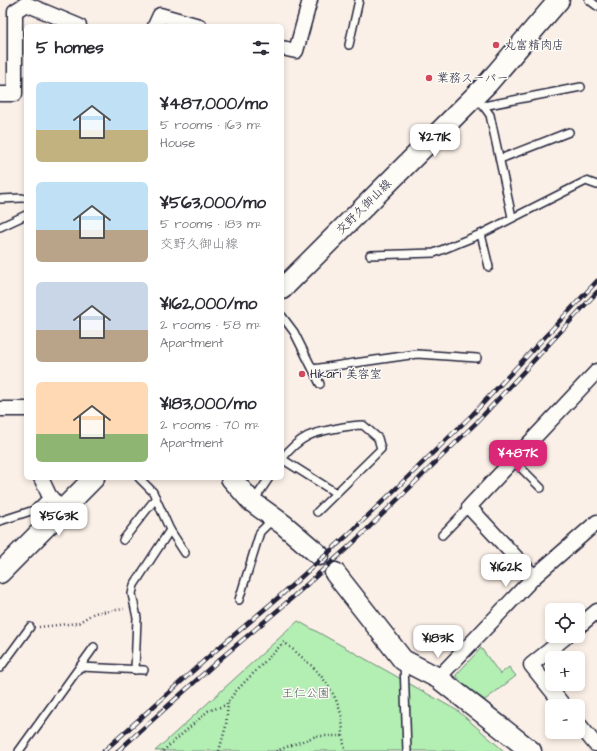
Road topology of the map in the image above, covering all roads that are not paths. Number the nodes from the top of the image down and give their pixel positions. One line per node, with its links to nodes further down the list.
1 (310, 0): 10 (street)
2 (359, 0): 9 (lane)
3 (559, 0): 13 (main road, 交野久御山線)
4 (589, 0): 5 (lane)
5 (597, 6)
6 (74, 24): 12 (street)
7 (156, 24): 8 (street)
8 (192, 24)
9 (349, 45)
10 (284, 48)
11 (581, 87): 13 (lane)
12 (0, 94)
13 (480, 101): 15 (lane); 25 (main road, 交野久御山線)
14 (569, 132): 15 (lane)
15 (500, 159): 20 (lane)
16 (597, 185): 20 (lane)
17 (22, 198): 18 (lane)
18 (0, 199)
19 (24, 217): 21 (lane)
20 (512, 217): 22 (lane)
21 (0, 227)
22 (481, 234): 23 (lane); 24 (lane)
23 (370, 255)
24 (489, 267)
25 (284, 287)
26 (284, 319): 28 (lane)
27 (477, 358): 28 (lane)
28 (312, 369): 30 (lane)
29 (597, 371): 35 (street)
30 (320, 384)
31 (0, 409): 32 (street)
32 (24, 409)
33 (284, 456): 42 (lane)
34 (284, 460): 42 (lane)
35 (513, 460): 41 (lane); 46 (street)
36 (42, 480): 43 (street)
37 (92, 480): 47 (main road)
38 (141, 480): 44 (lane)
39 (233, 480): 45 (main road)
40 (268, 480): 45 (lane)
41 (541, 488)
42 (336, 493): 48 (lane)
43 (49, 494): 47 (street); 50 (lane)
44 (156, 498): 52 (lane); 54 (lane)
45 (253, 502): 49 (main road)
46 (469, 507): 53 (lane); 59 (street)
47 (62, 511): 57 (main road)
48 (317, 512)
49 (274, 517): 56 (main road); 60 (lane)
50 (0, 521)
51 (597, 522): 59 (street)
52 (170, 530): 55 (lane); 69 (lane)
53 (442, 534)
54 (123, 540)
55 (185, 553)
56 (319, 555)
57 (0, 573)
58 (336, 573): 66 (main road)
59 (534, 576): 71 (street)
60 (239, 600)
61 (597, 612): 62 (street)
62 (585, 621)
63 (30, 628): 68 (lane)
64 (558, 643): 72 (street)
65 (94, 647): 67 (lane)
66 (404, 660): 71 (main road); 76 (lane)
67 (81, 667): 69 (lane); 75 (lane)
68 (0, 668)
69 (135, 670): 70 (lane)
70 (144, 670)
71 (438, 678): 77 (main road)
72 (558, 699)
73 (585, 734): 74 (street)
74 (593, 746)
75 (19, 751)
76 (407, 751)
77 (531, 751)

